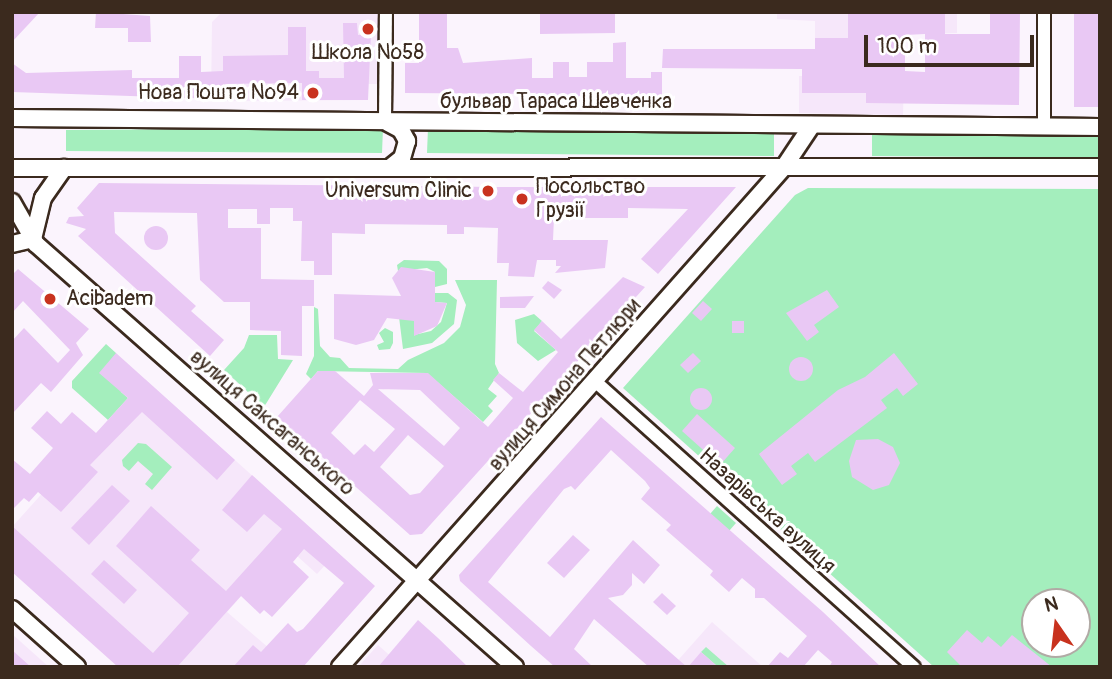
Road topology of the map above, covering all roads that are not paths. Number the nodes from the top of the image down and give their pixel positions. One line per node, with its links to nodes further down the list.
1 (386, 12): 4 (street)
2 (1044, 12): 6 (street)
3 (12, 118): 4 (main road, бульвар Тараса Шевченка)
4 (385, 122): 5 (main road, бульвар Тараса Шевченка); 8 (main road)
5 (812, 125): 6 (main road, бульвар Тараса Шевченка); 9 (main road, вулиця Симона Петлюри)
6 (1044, 126): 7 (main road, бульвар Тараса Шевченка)
7 (1100, 127)
8 (391, 167): 9 (main road); 12 (main road)
9 (784, 167): 10 (main road); 16 (main road, вулиця Симона Петлюри)
10 (1100, 167)
11 (12, 168): 12 (main road)
12 (64, 168): 14 (main road)
13 (12, 202): 14 (main road, вулиця Саксаганського)
14 (33, 239): 15 (main road); 17 (main road, вулиця Саксаганського)
15 (12, 244)
16 (596, 382): 17 (main road, вулиця Симона Петлюри); 22 (street, Назарівська вулиця)
17 (419, 581): 20 (main road, вулиця Симона Петлюри); 21 (main road, вулиця Саксаганського)
18 (12, 609): 19 (main road)
19 (77, 667)
20 (341, 667)
21 (514, 667)
22 (914, 667)

